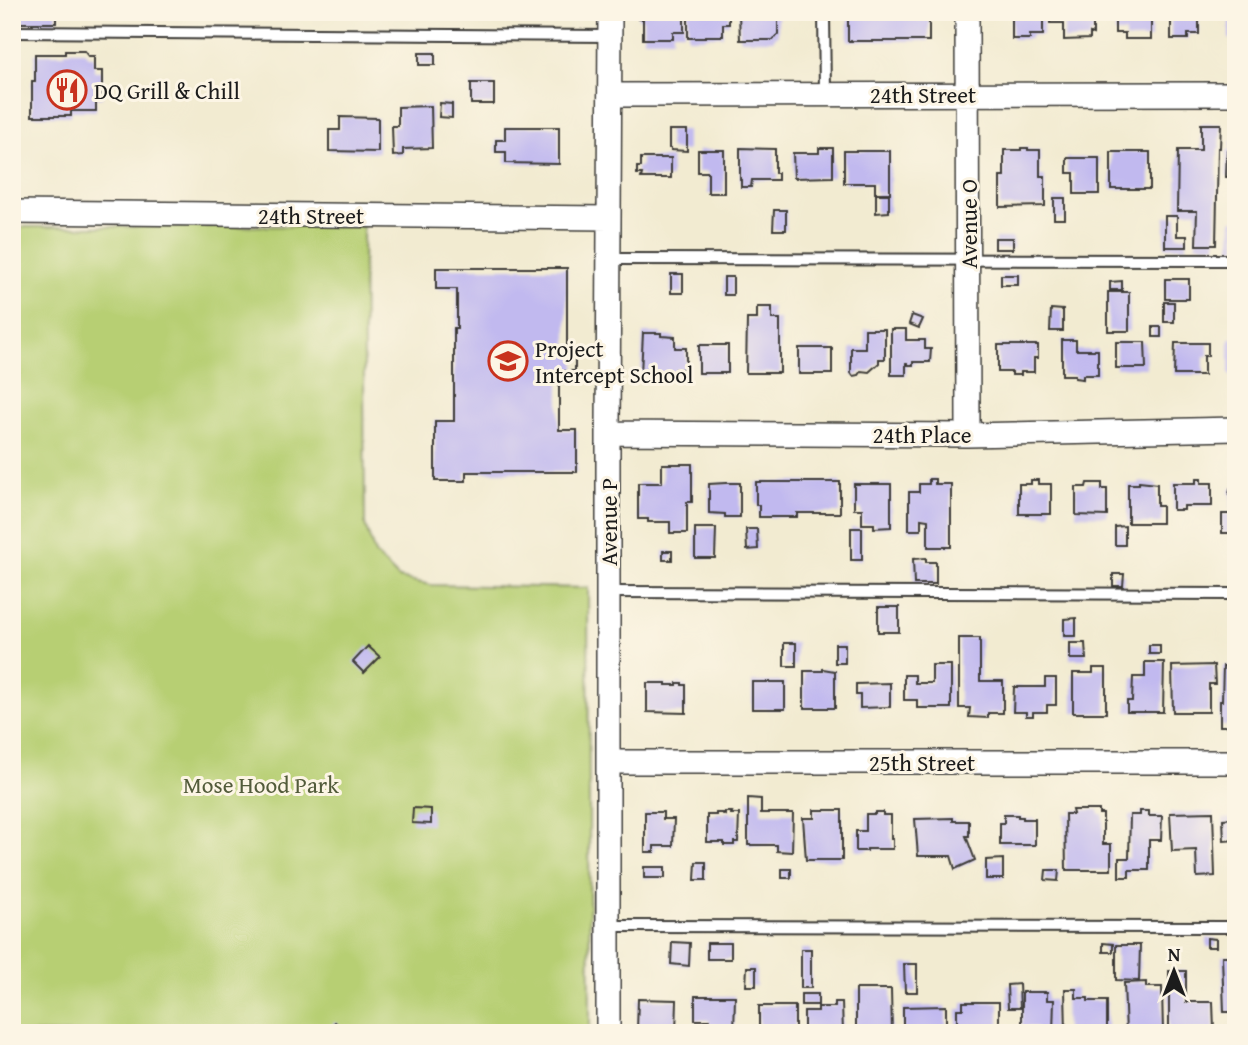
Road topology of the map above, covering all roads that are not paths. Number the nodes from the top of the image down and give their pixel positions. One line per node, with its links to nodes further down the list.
1 (610, 12): 5 (street, Avenue P)
2 (824, 12): 7 (lane)
3 (967, 12): 8 (street, Avenue O)
4 (12, 32): 5 (lane)
5 (610, 36): 6 (street, Avenue P)
6 (610, 94): 7 (street, 24th Street); 11 (street, Avenue P)
7 (825, 94): 8 (street, 24th Street)
8 (967, 94): 9 (street, 24th Street); 13 (street, Avenue O)
9 (1236, 94)
10 (12, 212): 11 (street, 24th Street)
11 (609, 218): 12 (street, Avenue P)
12 (609, 259): 13 (lane); 16 (street, Avenue P)
13 (968, 259): 14 (lane); 17 (street, Avenue O)
14 (1236, 260)
15 (1236, 429): 17 (street, 24th Place)
16 (608, 433): 17 (street, 24th Place); 18 (street, Avenue P)
17 (968, 435)
18 (608, 592): 19 (lane); 20 (street, Avenue P)
19 (1236, 594)
20 (608, 762): 21 (street, 25th Street); 22 (street, Avenue P)
21 (1236, 762)
22 (608, 926): 23 (lane); 24 (street, Avenue P)
23 (1236, 927)
24 (608, 1033)

